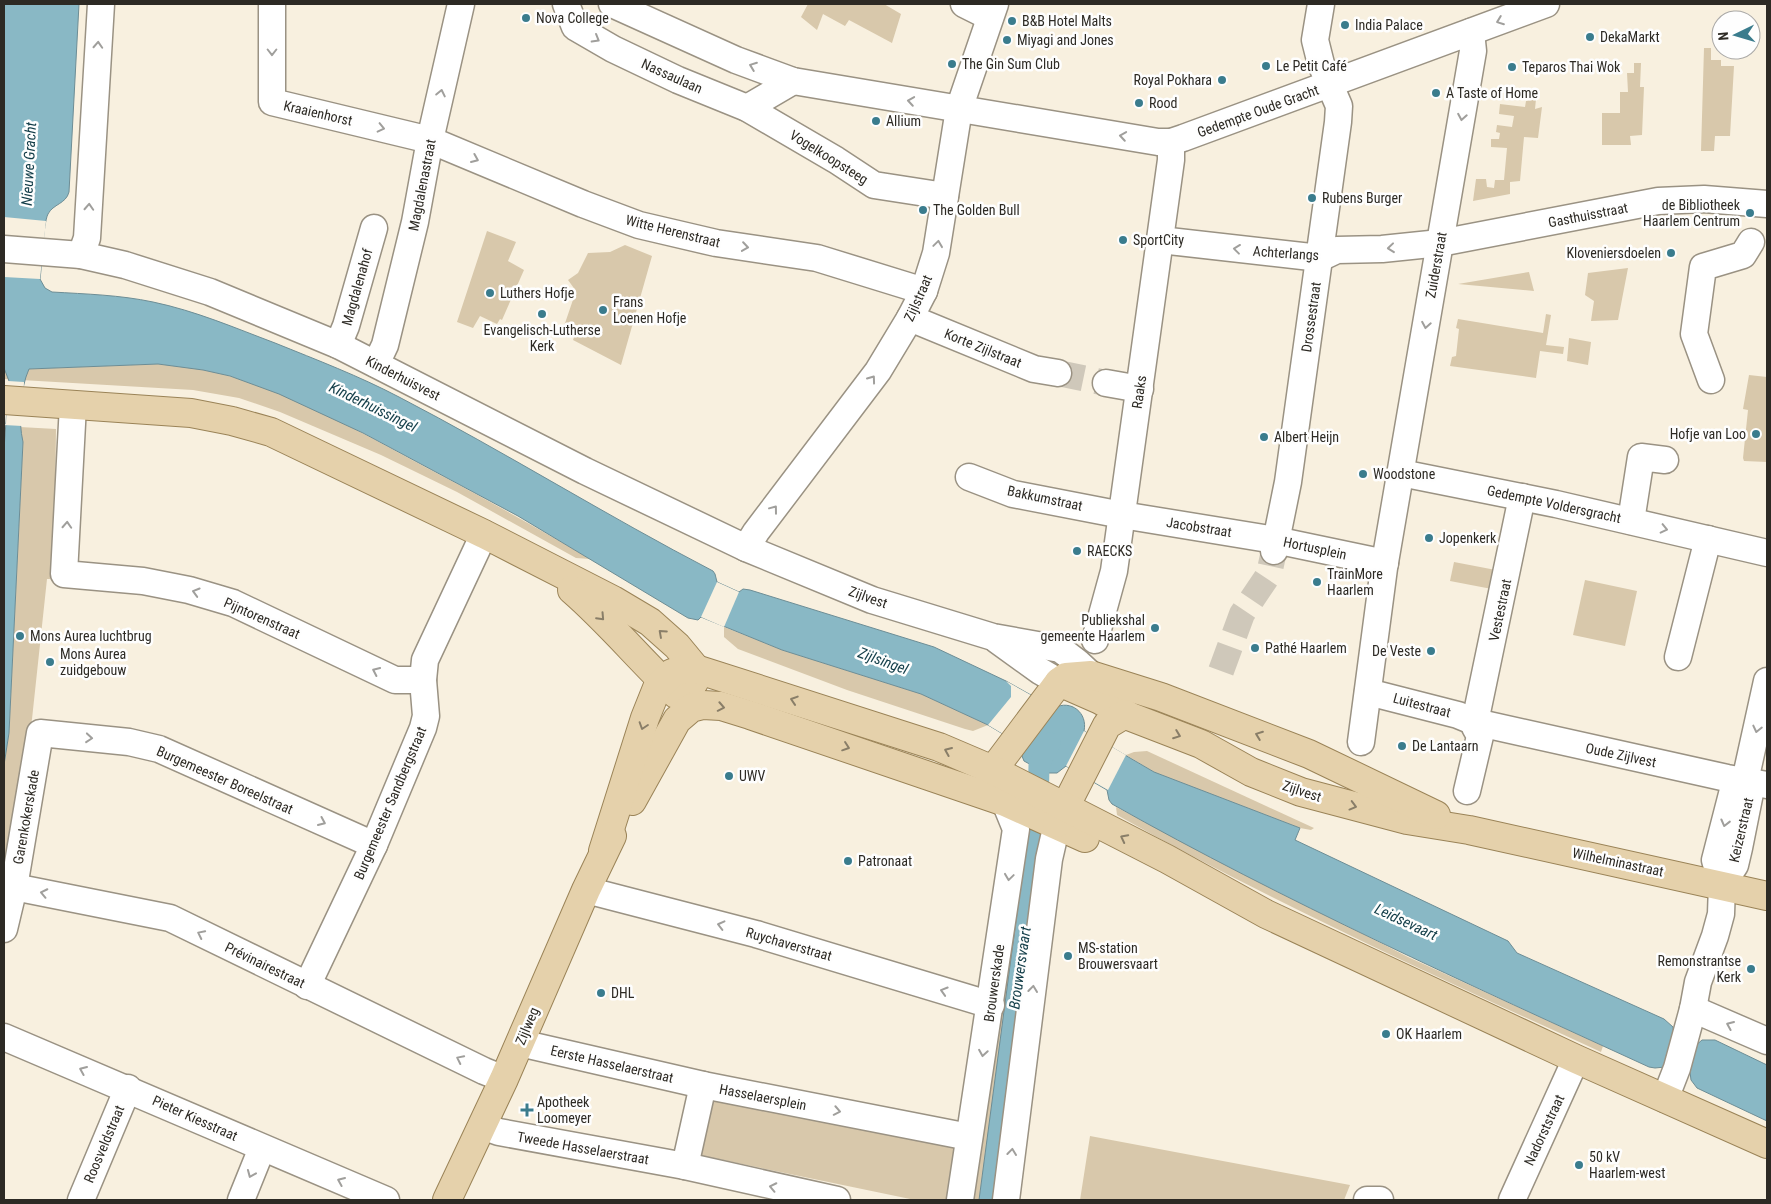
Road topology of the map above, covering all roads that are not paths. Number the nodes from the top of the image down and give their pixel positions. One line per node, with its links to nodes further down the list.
1 (101, 4): 24 (street, one-way to 1)
2 (272, 4): 15 (street, Kraaienhorst, one-way to 15)
3 (460, 4): 15 (street, Magdalenastraat, one-way to 3)
4 (566, 4): 13 (street, Nassaulaan, one-way to 13)
5 (612, 4): 11 (street, one-way to 5)
6 (964, 4): 9 (street)
7 (1321, 4): 12 (street, Drossestraat)
8 (1546, 4): 10 (street, Gedempte Oude Gracht, one-way to 10)
9 (992, 10): 14 (street, Zijlstraat)
10 (1471, 32): 12 (street, Gedempte Oude Gracht); 22 (street, Zuiderstraat, one-way to 22)
11 (793, 81): 13 (street); 14 (street, one-way to 11)
12 (1330, 84): 16 (street, Gedempte Oude Gracht); 25 (street, Drossestraat)
13 (747, 108): 17 (street, Vogelkoopsteeg)
14 (959, 109): 16 (street, Gedempte Oude Gracht, one-way to 14); 17 (street, Zijlstraat)
15 (430, 140): 26 (street, Witte Herenstraat, one-way to 26); 29 (street, Magdalenastraat)
16 (1171, 142): 20 (street, Raaks)
17 (945, 196): 26 (street, Zijlstraat, one-way to 17)
18 (1767, 204): 22 (street, Gasthuisstraat)
19 (374, 228): 28 (street, Magdalenahof)
20 (1160, 240): 25 (street, Achterlangs, one-way to 20); 33 (street, Raaks)
21 (1751, 242): 31 (street)
22 (1440, 243): 25 (street, Achterlangs, one-way to 25); 38 (street, Zuiderstraat, one-way to 38)
23 (4, 249): 24 (street, Kinderhuisvest)
24 (81, 255): 28 (street, Kinderhuisvest)
25 (1320, 258): 44 (street, Drossestraat)
26 (924, 291): 27 (street, Zijlstraat)
27 (910, 318): 30 (street, Korte Zijlstraat); 45 (street, Zijlstraat, one-way to 27)
28 (338, 345): 29 (street, Kinderhuisvest)
29 (376, 364): 45 (street, Kinderhuisvest)
30 (1058, 373)
31 (1711, 380)
32 (1106, 383): 33 (street)
33 (1140, 389): 40 (street, Raaks)
34 (11, 401): 35 (main road)
35 (72, 413): 42 (main road); 53 (street, Pijntorenstraat, one-way to 35)
36 (1653, 458): 41 (street)
37 (969, 477): 40 (street, Bakkumstraat)
38 (1398, 485): 39 (street, Gedempte Voldersgracht); 48 (street)
39 (1522, 497): 41 (street, Gedempte Voldersgracht); 60 (street, Vestestraat)
40 (1122, 515): 44 (street, Jacobstraat); 50 (street, Raaks)
41 (1631, 521): 43 (street, Gedempte Voldersgracht, one-way to 43)
42 (484, 534): 47 (main road); 53 (street, Burgemeester Sandbergstraat)
43 (1708, 539): 46 (street, Gedempte Voldersgracht); 51 (street)
44 (1274, 545): 48 (street, Hortusplein)
45 (746, 548): 49 (street, Zijlvest)
46 (1767, 553)
47 (539, 561): 52 (main road, one-way to 47); 54 (main road, one-way to 54)
48 (1385, 565): 57 (street)
49 (993, 637): 56 (street, Zijlvest); 59 (street, Zijlvest)
50 (1095, 640)
51 (1678, 657)
52 (696, 669): 54 (main road); 58 (main road); 63 (main road, one-way to 52)
53 (423, 680): 68 (street, Burgemeester Sandbergstraat)
54 (662, 681): 58 (main road); 69 (main road, Zijlweg, one-way to 69)
55 (1767, 681): 64 (street, Keizerstraat, one-way to 64)
56 (1051, 692): 59 (main road); 63 (main road)
57 (1368, 692): 60 (street, Luitestraat); 62 (street)
58 (691, 708): 66 (main road, one-way to 66); 69 (main road, Zijlweg)
59 (1104, 711): 66 (main road); 67 (main road, Zijlvest, one-way to 67); 67 (main road, Zijlvest, one-way to 59)
60 (1475, 722): 64 (street, Oude Zijlvest); 65 (street, Vestestraat)
61 (40, 733): 68 (street, Burgemeester Boreelstraat, one-way to 68); 71 (street, Garenkokerskade)
62 (1361, 742)
63 (1004, 756): 66 (main road)
64 (1756, 783): 70 (street, Keizerstraat)
65 (1468, 791)
66 (1047, 802): 76 (street, Brouwerskade, one-way to 76); 81 (main road); 97 (street, one-way to 66)
67 (1469, 830): 70 (main road, Wilhelminastraat)
68 (374, 845): 75 (street, Burgemeester Sandbergstraat)
69 (603, 851): 72 (main road, Zijlweg)
70 (1722, 885): 73 (main road, Wilhelminastraat); 77 (street)
71 (14, 887): 74 (street, Garenkokerskade); 75 (street, Prévinairestraat, one-way to 71)
72 (586, 890): 76 (street, Ruychaverstraat, one-way to 72); 80 (main road, Zijlweg)
73 (1767, 896)
74 (4, 929)
75 (307, 986): 82 (street, Prévinairestraat, one-way to 75)
76 (991, 1005): 87 (street, Brouwerskade, one-way to 87)
77 (1693, 1009): 79 (street, one-way to 77); 85 (street)
78 (4, 1037): 84 (street, Pieter Kiesstraat, one-way to 78)
79 (1767, 1041)
80 (520, 1043): 82 (main road, Zijlweg); 83 (street, Eerste Hasselaerstraat)
81 (1576, 1059): 85 (main road); 100 (street, Nadorststraat)
82 (504, 1079): 86 (main road, Zijlweg)
83 (703, 1085): 87 (street, Hasselaersplein, one-way to 87); 90 (street, Hasselaersplein)
84 (128, 1088): 89 (street, Pieter Kiesstraat); 91 (street, Roosveldstraat)
85 (1665, 1098): 88 (main road)
86 (482, 1126): 90 (street, Tweede Hasselaerstraat); 94 (main road, Zijlweg)
87 (969, 1137): 96 (street, Brouwerskade)
88 (1767, 1144)
89 (262, 1148): 92 (street, one-way to 92); 93 (street, Pieter Kiesstraat, one-way to 89)
90 (685, 1166): 95 (street, one-way to 90)
91 (81, 1200)
92 (241, 1200)
93 (386, 1200)
94 (447, 1200)
95 (837, 1200)
96 (960, 1200)
97 (1006, 1200)
98 (1367, 1200): 99 (street)
99 (1380, 1200)
100 (1512, 1200)

